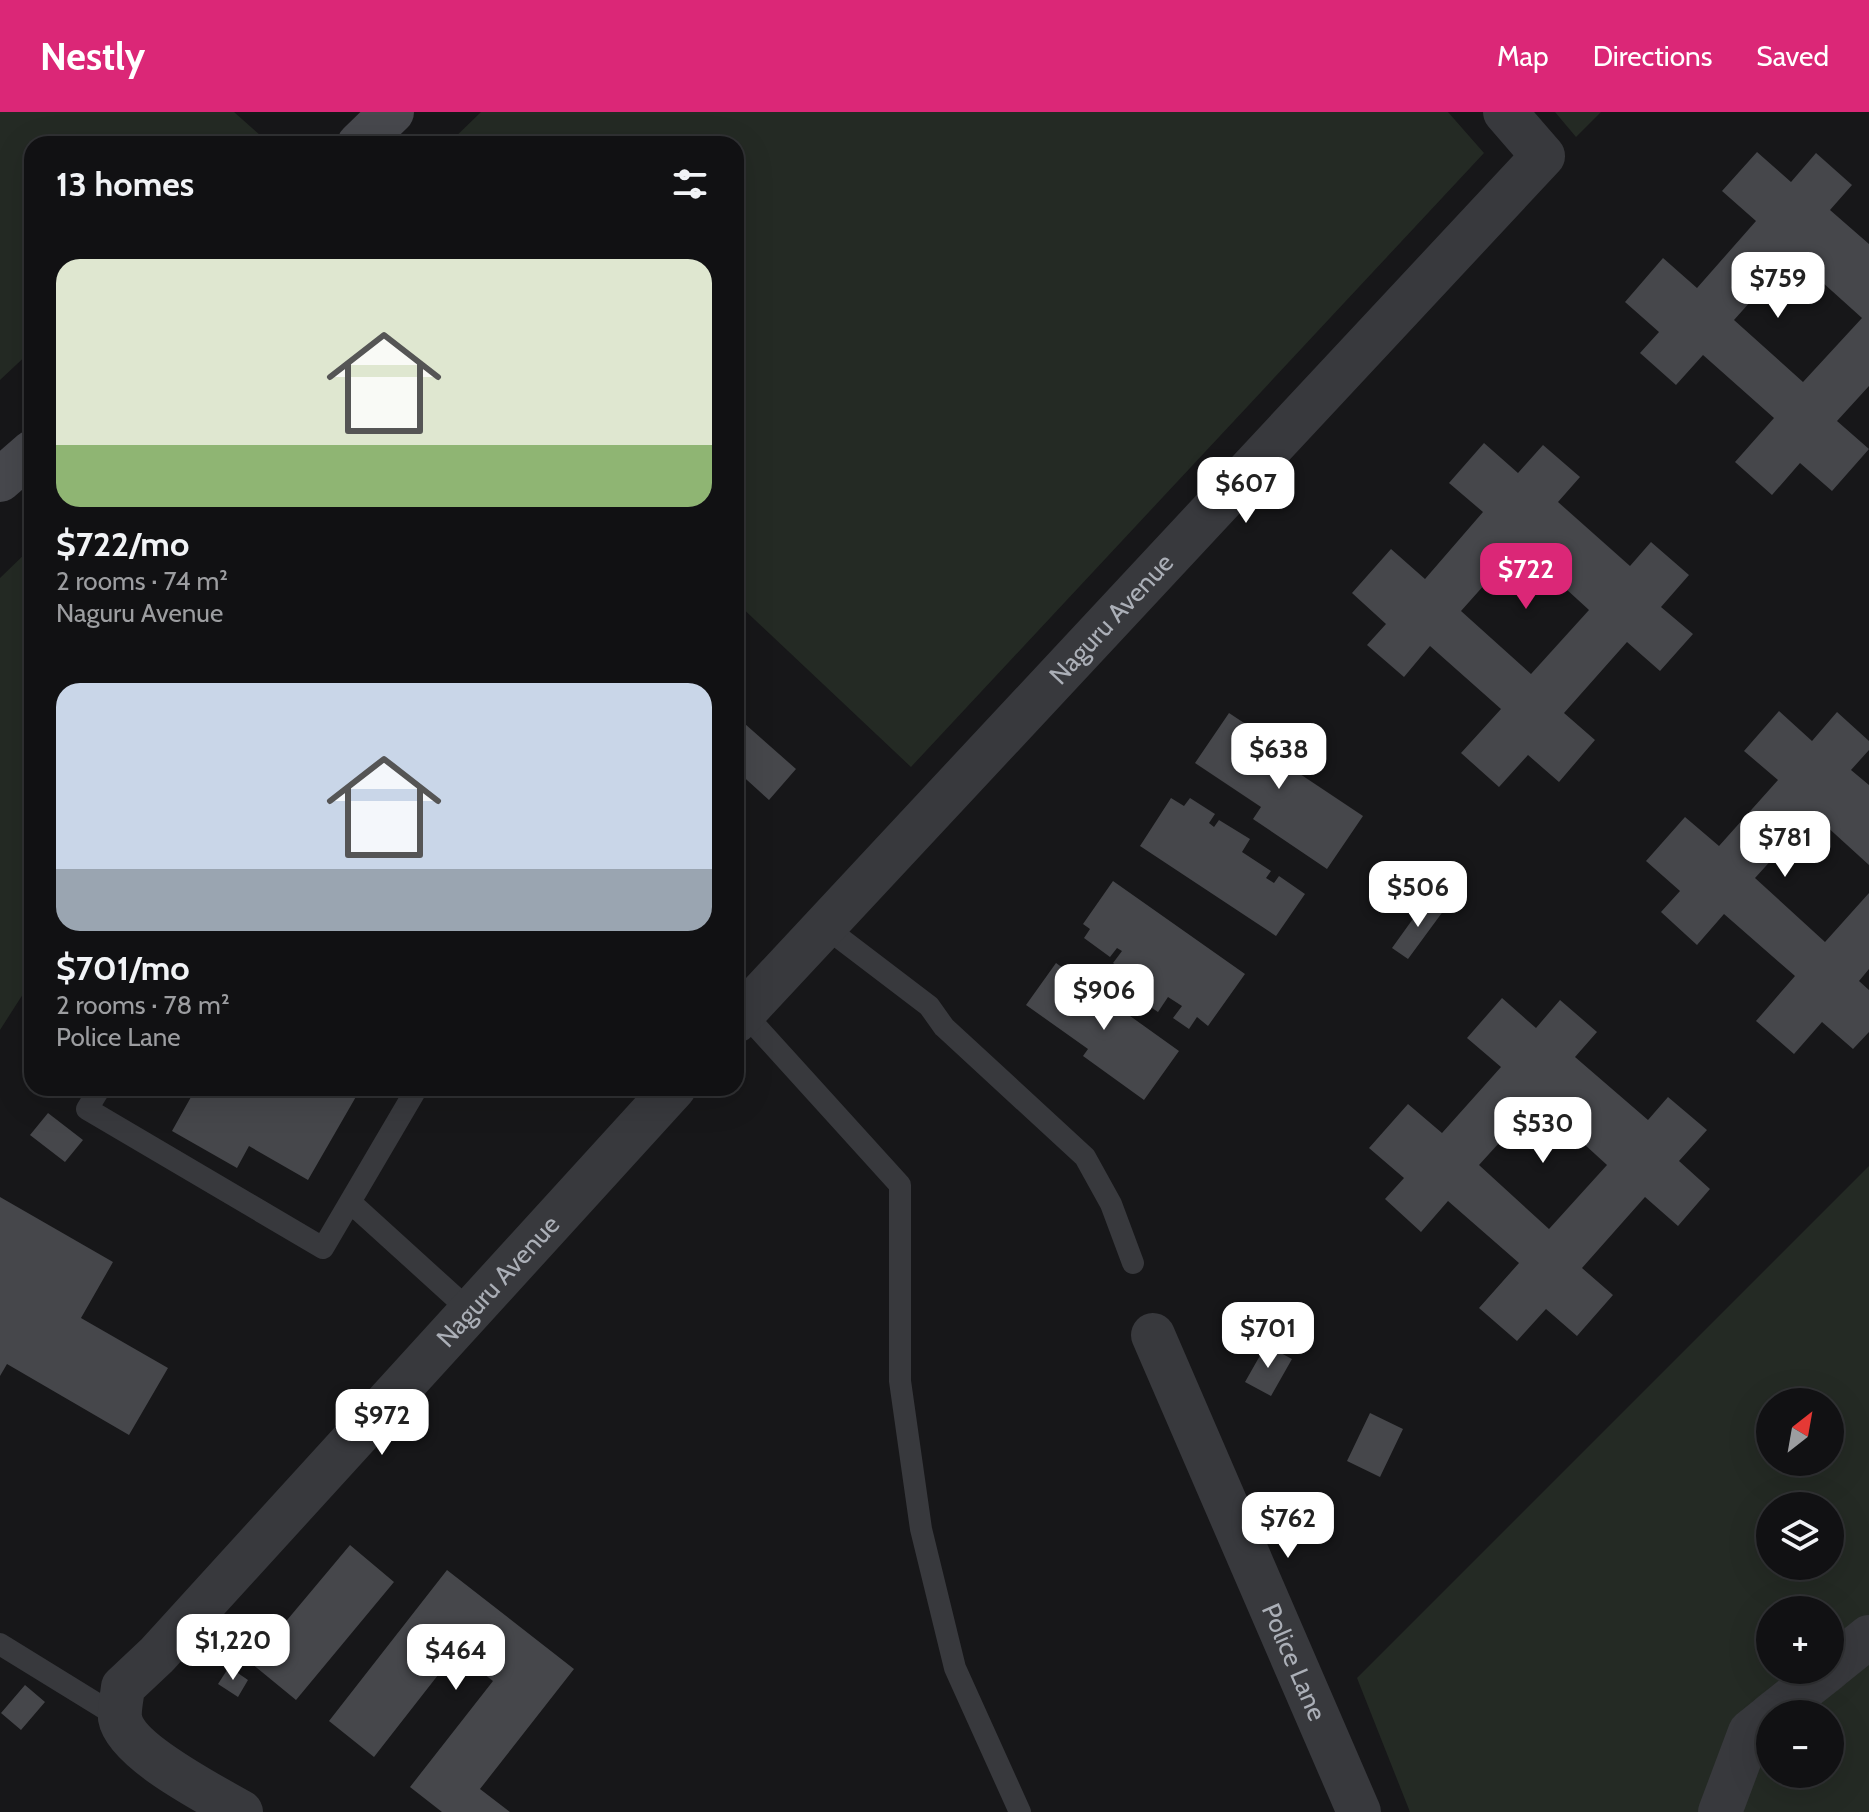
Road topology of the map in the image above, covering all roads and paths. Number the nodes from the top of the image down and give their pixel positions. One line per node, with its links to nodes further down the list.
1 (392, 112): 3 (street)
2 (1505, 112): 6 (street, Naguru Avenue)
3 (367, 136)
4 (24, 459): 5 (street)
5 (0, 480)
6 (824, 926): 7 (street, Naguru Avenue); 13 (lane)
7 (744, 1013)
8 (744, 1021): 24 (lane)
9 (95, 1096): 12 (lane)
10 (412, 1096): 12 (lane)
11 (667, 1096): 14 (street, Naguru Avenue)
12 (350, 1202): 14 (lane)
13 (1133, 1263)
14 (469, 1310): 21 (street, Naguru Avenue)
15 (1153, 1335): 25 (street, Police Lane)
16 (1869, 1637): 18 (street)
17 (0, 1644): 21 (lane)
18 (1844, 1657)
19 (1810, 1684): 20 (street)
20 (1790, 1700)
21 (120, 1718): 23 (street)
22 (1756, 1727): 26 (street)
23 (241, 1812)
24 (1020, 1812)
25 (1359, 1812)
26 (1720, 1812)

